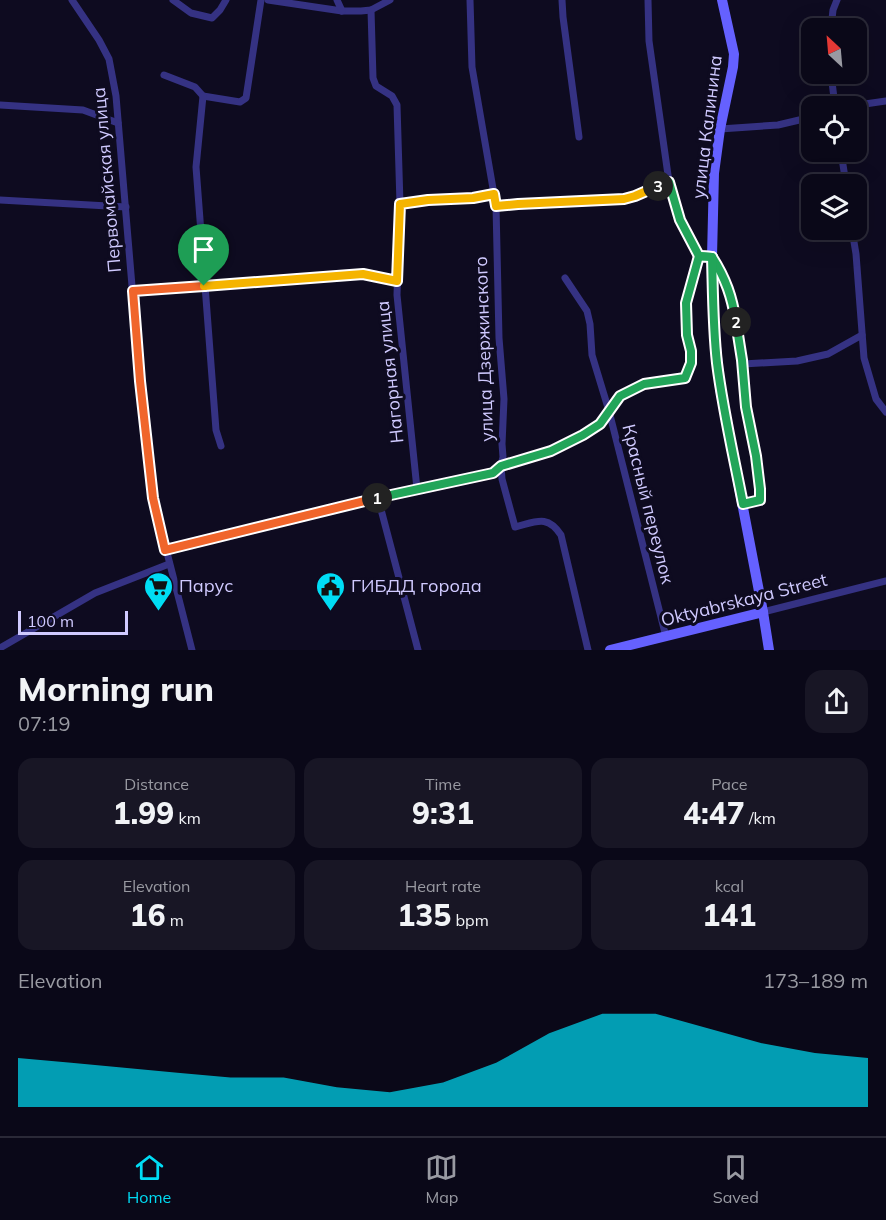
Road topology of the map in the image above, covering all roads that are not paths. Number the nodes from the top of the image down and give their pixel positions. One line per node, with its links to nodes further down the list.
1 (72, 0): 22 (street, Первомайская улица)
2 (173, 0): 3 (street)
3 (226, 0)
4 (261, 0): 17 (street)
5 (268, 0): 14 (street)
6 (337, 0): 14 (street)
7 (390, 0): 13 (street)
8 (470, 0): 26 (street, улица Дзержинского)
9 (562, 0): 24 (street)
10 (648, 0): 25 (street)
11 (837, 0): 15 (street)
12 (725, 2): 23 (main road, улица Калинина)
13 (371, 10): 14 (street); 28 (street, Нагорная улица)
14 (342, 11)
15 (832, 18)
16 (164, 75): 17 (street)
17 (203, 96): 36 (street)
18 (886, 101): 19 (street)
19 (867, 104)
20 (0, 105): 22 (street)
21 (801, 119): 23 (street)
22 (118, 123): 30 (street, Первомайская улица)
23 (720, 129): 33 (main road, улица Калинина)
24 (579, 137)
25 (669, 182): 29 (street); 32 (street)
26 (494, 194): 28 (street); 29 (street, улица Дзержинского)
27 (0, 200): 30 (street)
28 (400, 204): 35 (street, Нагорная улица)
29 (496, 206): 43 (street, улица Дзержинского)
30 (126, 207): 37 (street, Первомайская улица)
31 (854, 240): 38 (street)
32 (699, 256): 33 (street); 40 (street)
33 (712, 257): 39 (street); 46 (main road, улица Калинина)
34 (566, 278): 40 (street, Красный переулок)
35 (397, 281): 36 (street); 44 (street, Нагорная улица)
36 (204, 286): 37 (street); 42 (street)
37 (133, 291): 47 (street, Первомайская улица)
38 (862, 335): 39 (street); 41 (street)
39 (742, 364): 46 (street)
40 (609, 411): 43 (street); 51 (street, Красный переулок)
41 (886, 412)
42 (221, 446)
43 (501, 466): 44 (street); 55 (street, улица Дзержинского)
44 (417, 489): 45 (street)
45 (378, 498): 47 (street); 54 (street)
46 (743, 504): 50 (main road, улица Калинина)
47 (165, 550): 48 (street, Первомайская улица)
48 (169, 564): 52 (street); 53 (street, Первомайская улица)
49 (886, 581): 50 (street, Oktyabrskaya Street)
50 (763, 612): 51 (main road, Oktyabrskaya Street); 57 (main road, улица Калинина)
51 (666, 636): 56 (main road, Oktyabrskaya Street)
52 (0, 648)
53 (192, 650)
54 (418, 650)
55 (588, 650)
56 (610, 650)
57 (769, 650)

